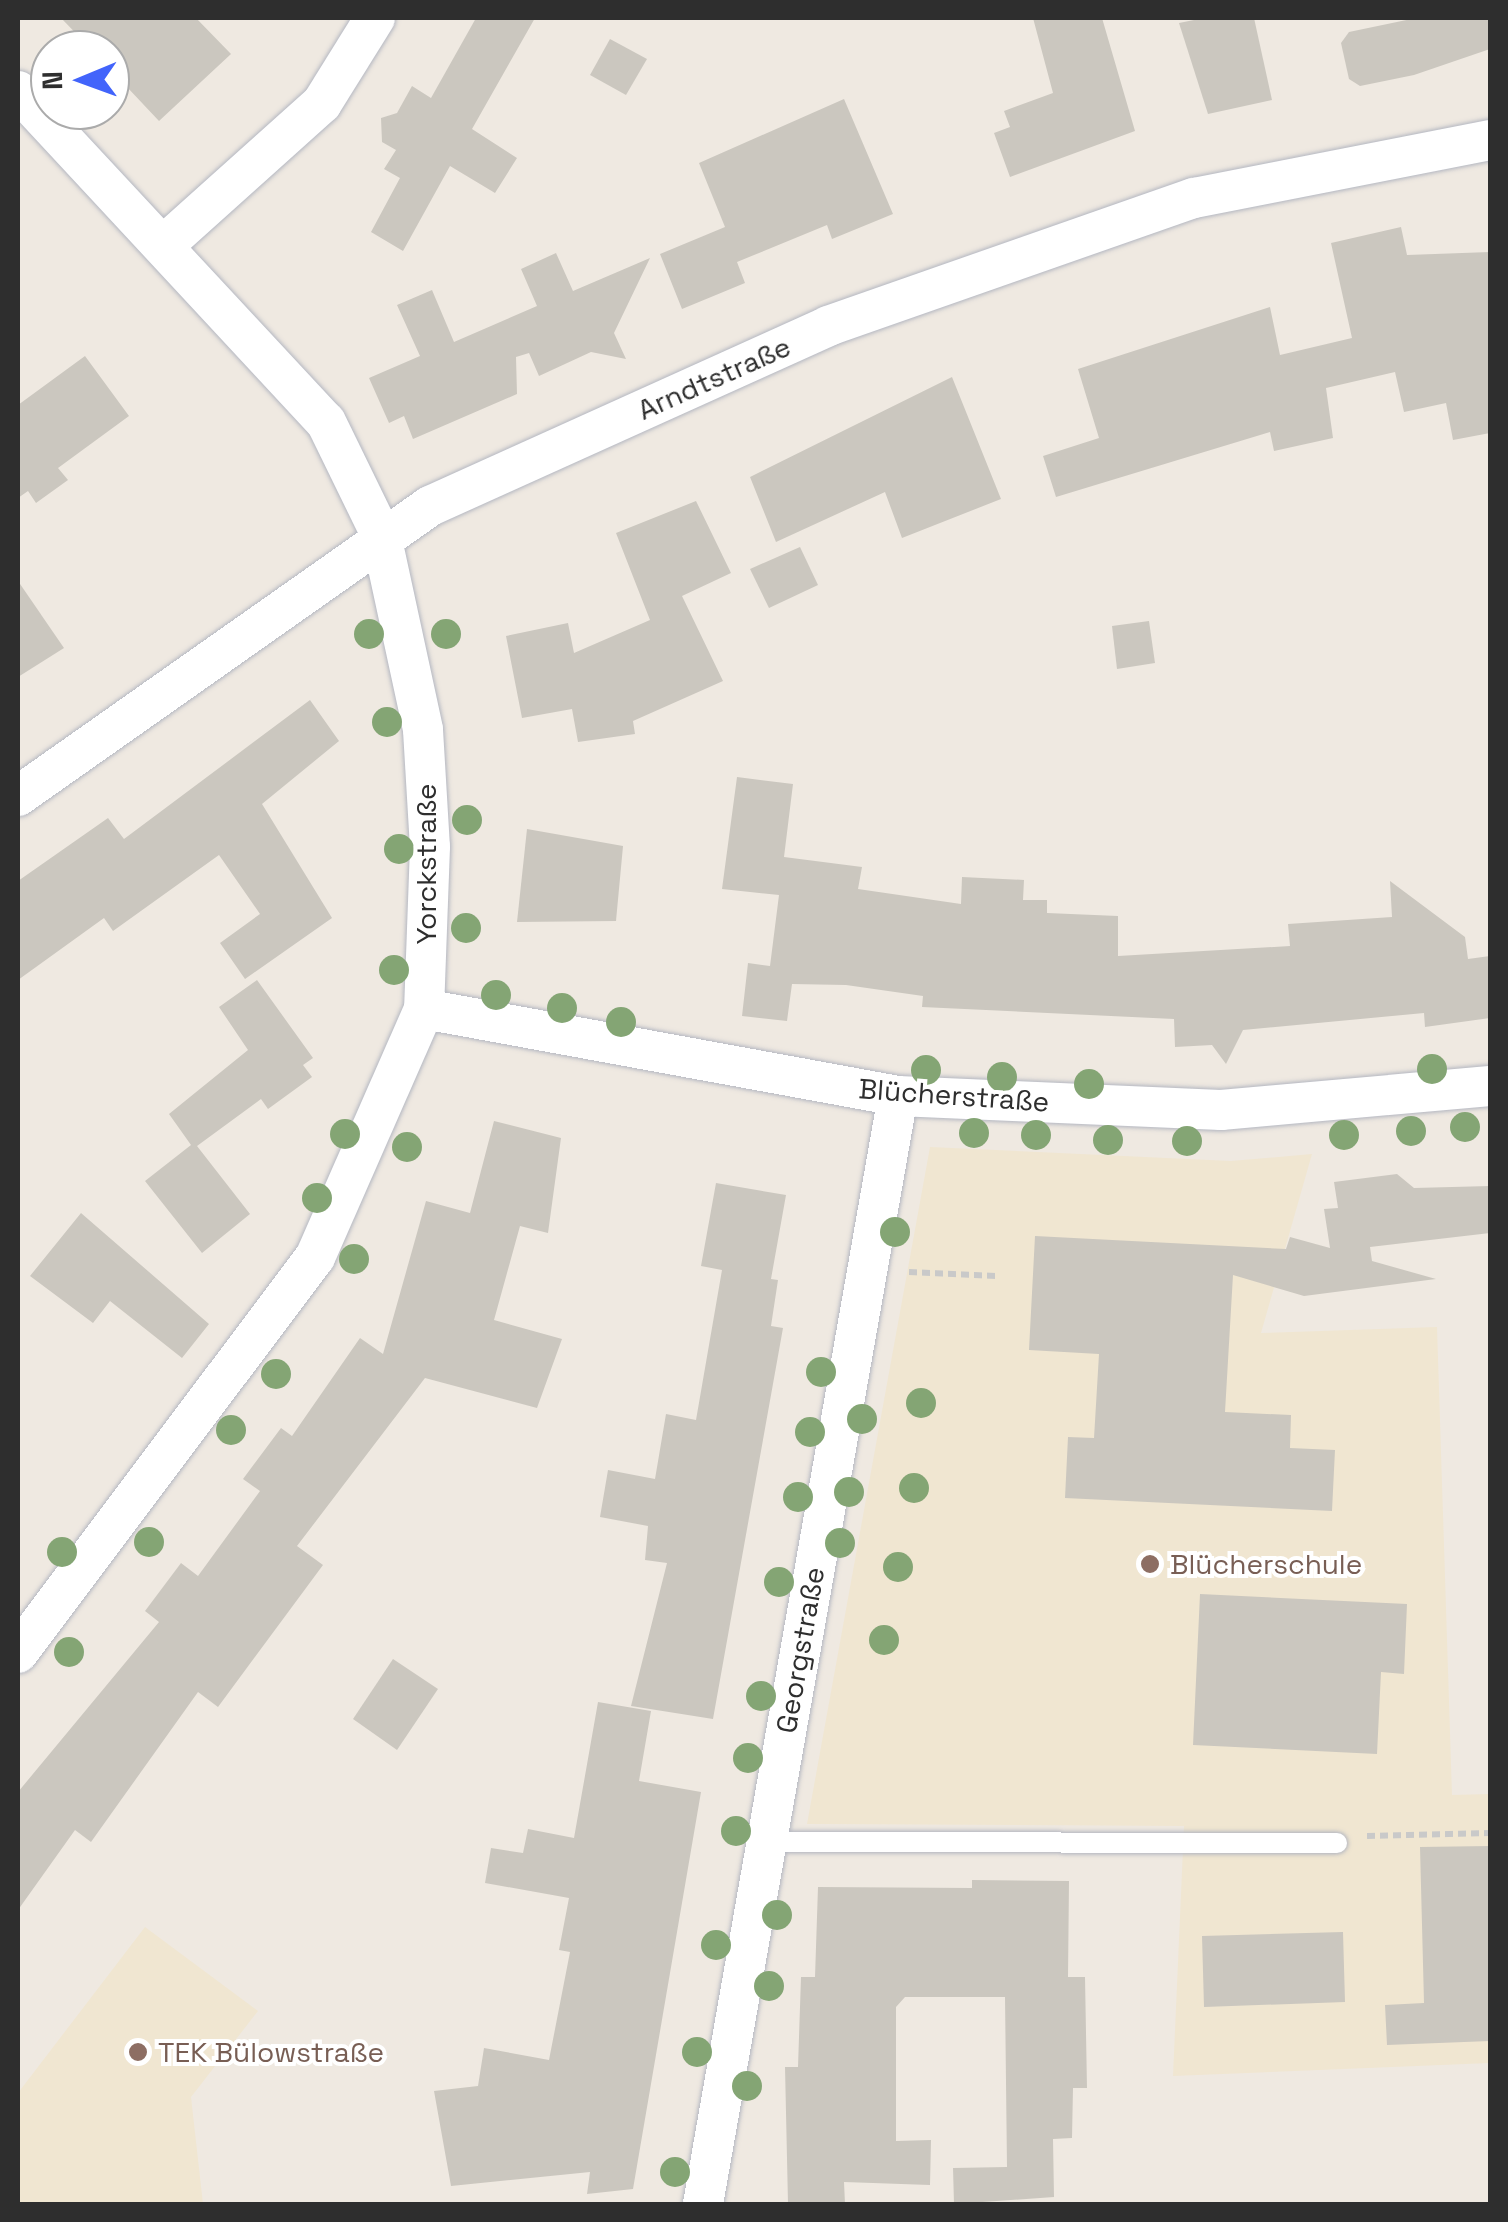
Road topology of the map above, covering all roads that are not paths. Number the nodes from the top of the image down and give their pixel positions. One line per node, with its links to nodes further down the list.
1 (375, 18): 4 (street)
2 (18, 91): 4 (street, Yorckstraße)
3 (1490, 140): 5 (street, Arndtstraße)
4 (164, 245): 5 (street, Yorckstraße)
5 (382, 535): 6 (street, Arndtstraße); 7 (street, Yorckstraße)
6 (18, 796)
7 (424, 1009): 9 (street, Blücherstraße); 10 (street, Yorckstraße)
8 (1490, 1086): 9 (street, Blücherstraße)
9 (898, 1096): 11 (street, Georgstraße)
10 (18, 1653)
11 (766, 1842): 12 (lane); 13 (street, Georgstraße)
12 (1337, 1843)
13 (703, 2204)

